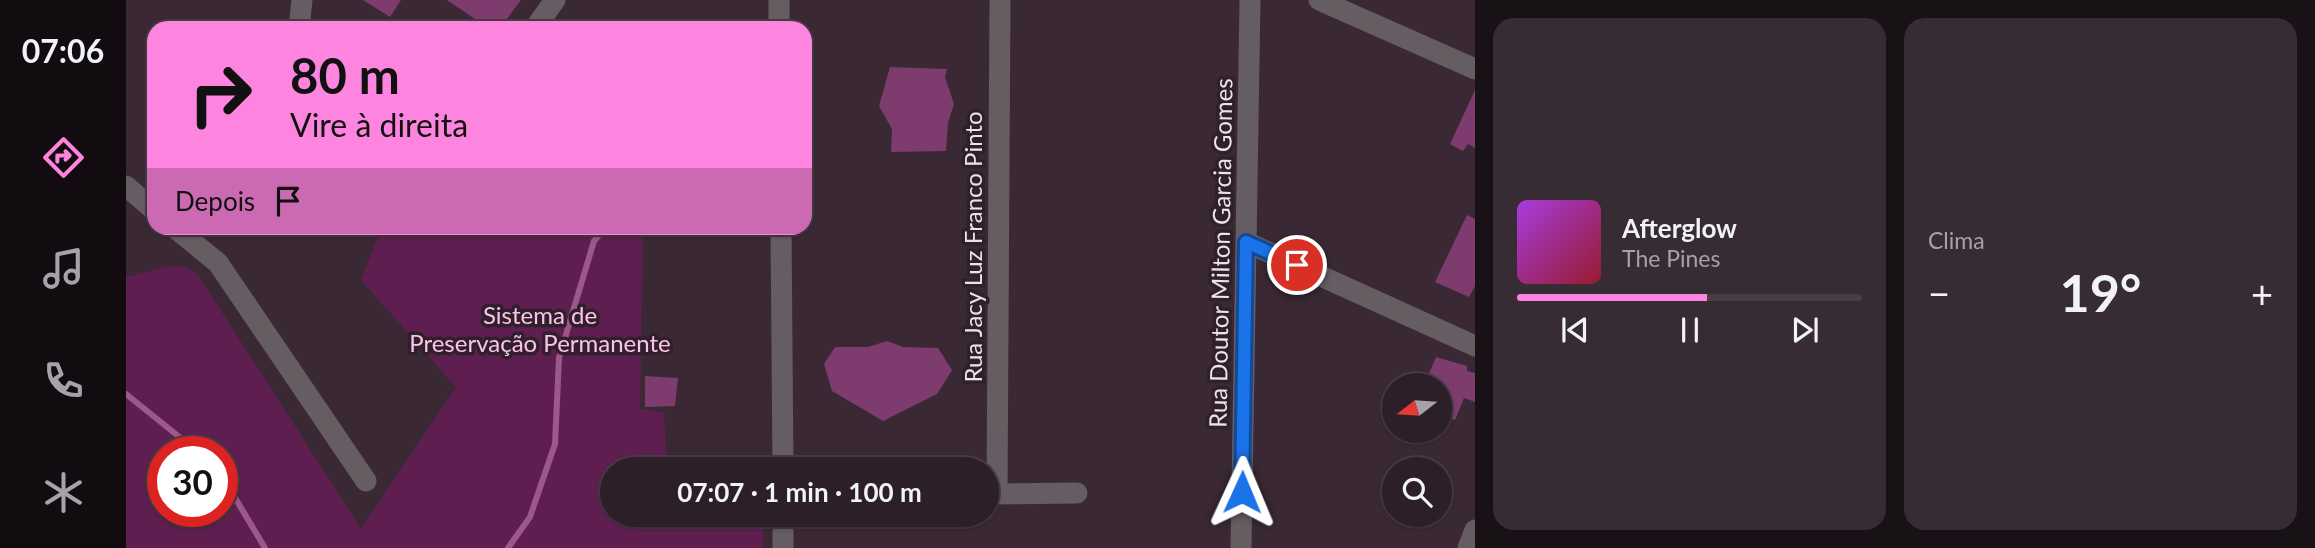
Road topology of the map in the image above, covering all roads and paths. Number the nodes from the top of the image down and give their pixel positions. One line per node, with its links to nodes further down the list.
1 (302, 0): 7 (street)
2 (555, 0): 8 (street)
3 (779, 0): 9 (street)
4 (1000, 0): 18 (street, Rua Jacy Luz Franco Pinto)
5 (1250, 0): 15 (street, Rua Doutor Milton Garcia Gomes)
6 (1319, 0): 10 (street)
7 (300, 21)
8 (540, 21)
9 (779, 21)
10 (1475, 69)
11 (126, 186): 12 (street)
12 (147, 204)
13 (184, 235): 19 (street)
14 (781, 235): 17 (street)
15 (1246, 242): 16 (street); 25 (street, Rua Doutor Milton Garcia Gomes)
16 (1475, 346)
17 (783, 457)
18 (993, 457)
19 (366, 481)
20 (999, 494): 21 (street)
21 (1077, 494)
22 (783, 527): 24 (street)
23 (1475, 530): 26 (street)
24 (783, 548)
25 (1241, 548)
26 (1468, 548)

